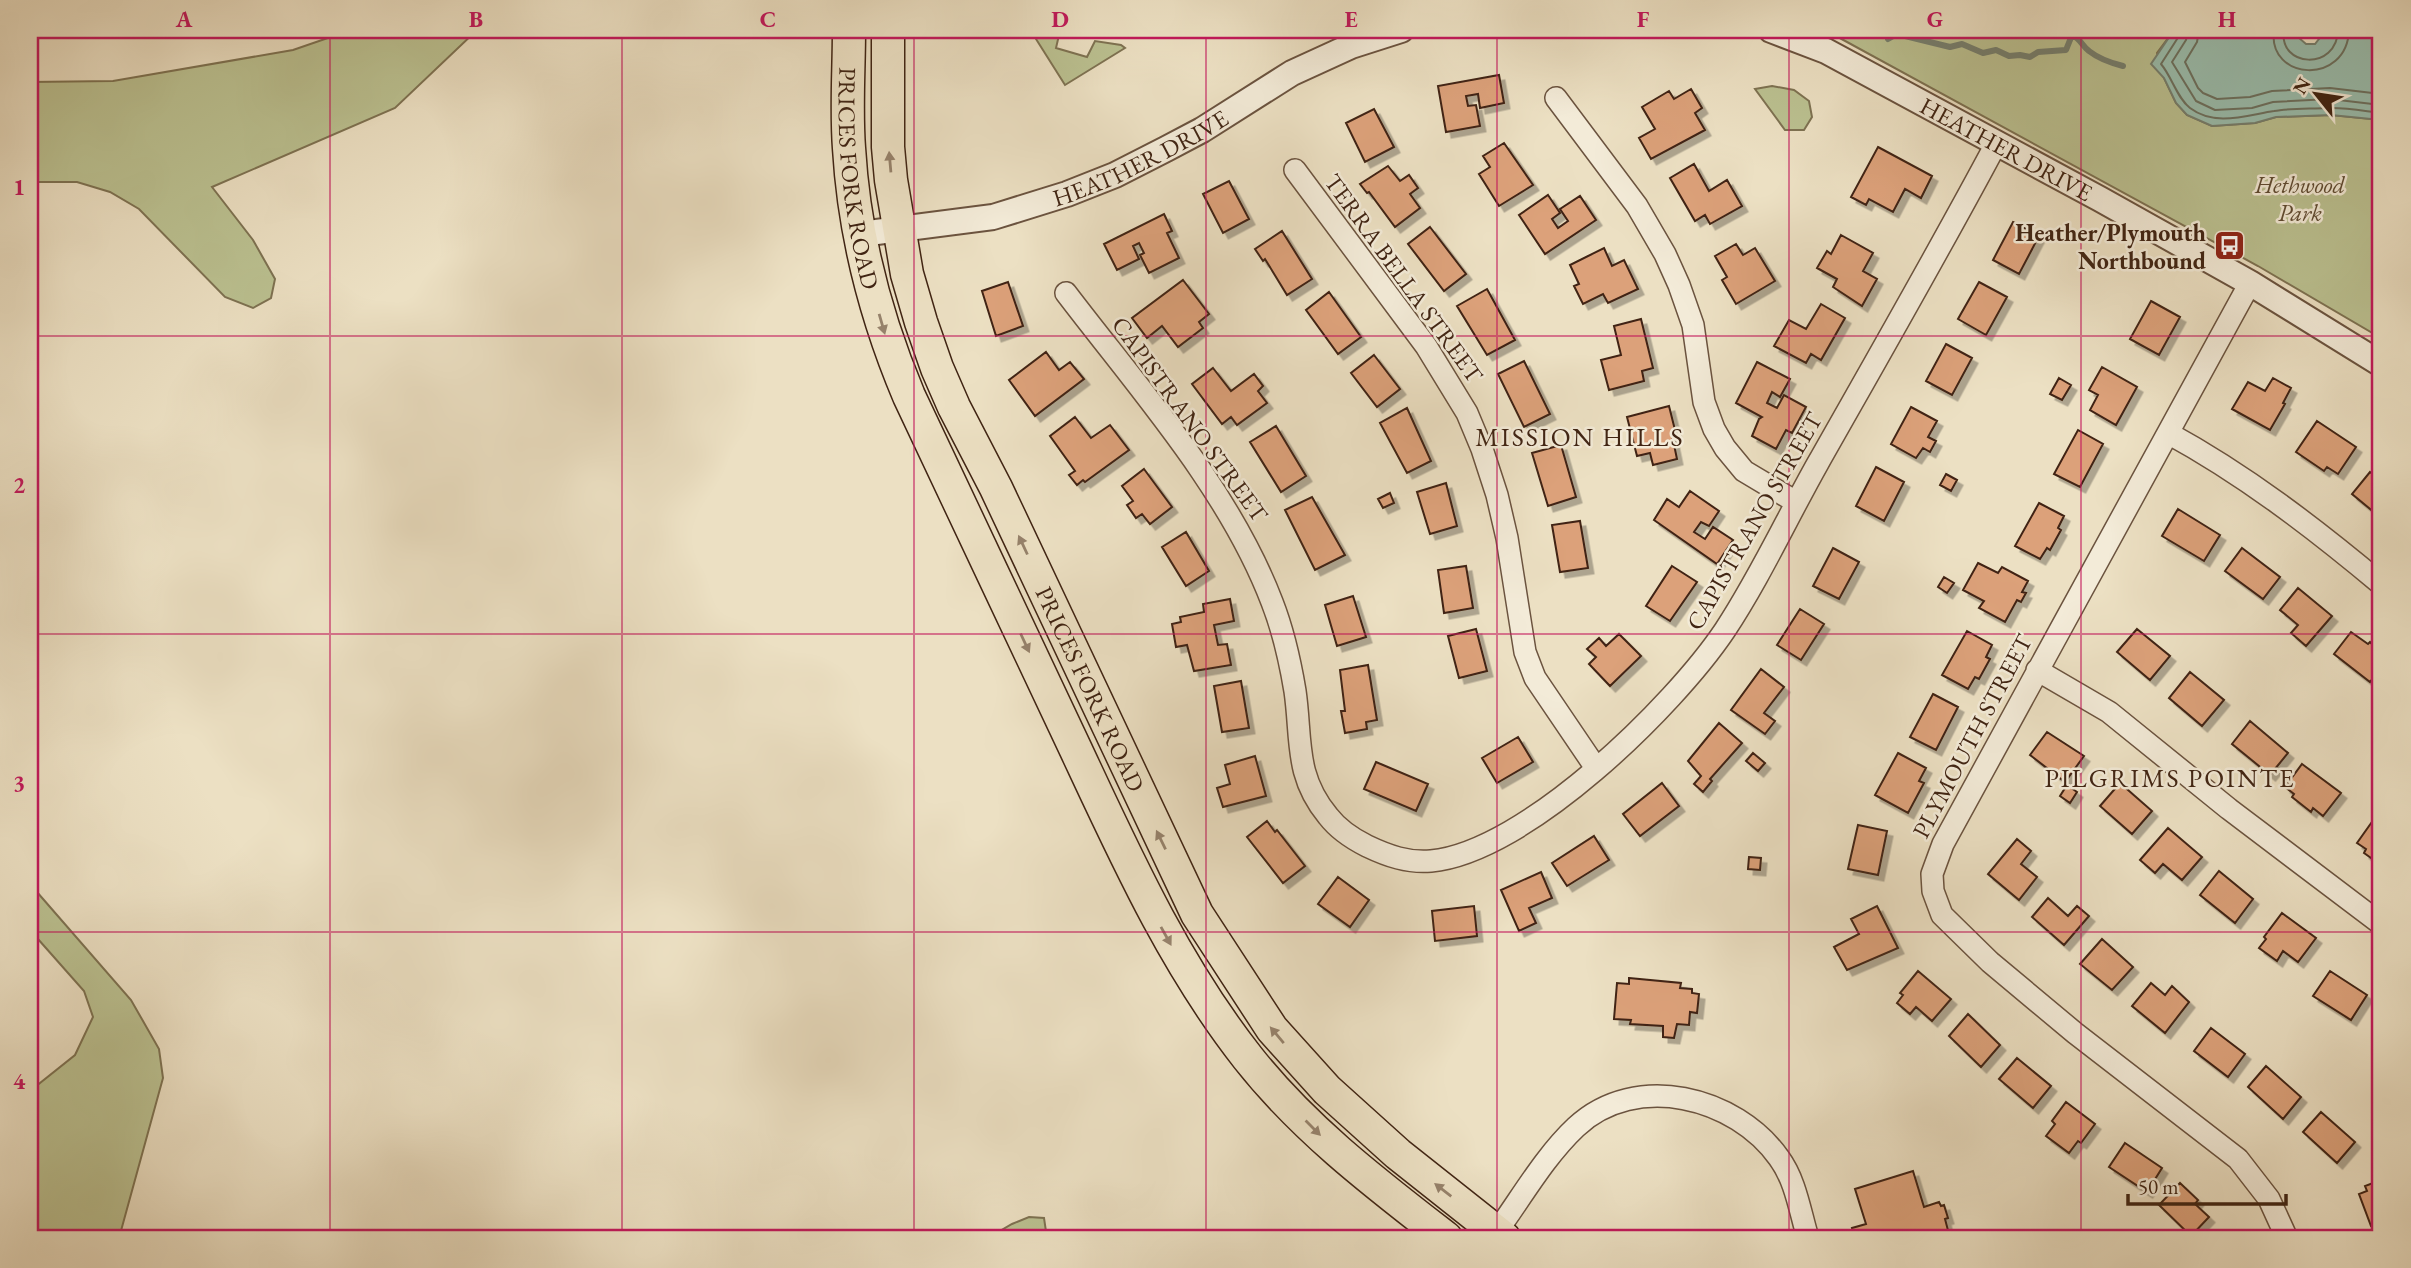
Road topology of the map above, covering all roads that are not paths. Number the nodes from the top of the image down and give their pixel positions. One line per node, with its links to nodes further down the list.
1 (849, 30): 9 (main road, PRICES FORK ROAD)
2 (888, 30): 8 (main road, PRICES FORK ROAD, one-way to 2)
3 (1401, 30): 8 (street, HEATHER DRIVE)
4 (1771, 30): 6 (street, HEATHER DRIVE)
5 (1556, 98): 14 (street)
6 (1996, 144): 10 (street, HEATHER DRIVE); 14 (street, CAPISTRANO STREET)
7 (1294, 170): 17 (street, TERRA BELLA STREET)
8 (899, 229): 9 (street, HEATHER DRIVE); 20 (main road, PRICES FORK ROAD, one-way to 8)
9 (861, 234): 21 (main road, PRICES FORK ROAD, one-way to 21)
10 (2250, 283): 12 (street, HEATHER DRIVE); 13 (street, PLYMOUTH STREET)
11 (1066, 293): 17 (street, CAPISTRANO STREET)
12 (2381, 364)
13 (2168, 433): 15 (street); 16 (street, PLYMOUTH STREET)
14 (1796, 502): 17 (street, CAPISTRANO STREET)
15 (2381, 584)
16 (2036, 670): 18 (street); 19 (street, PLYMOUTH STREET)
17 (1596, 768)
18 (2381, 924)
19 (2285, 1234)
20 (1498, 1236): 22 (street)
21 (1446, 1238)
22 (1808, 1238)

